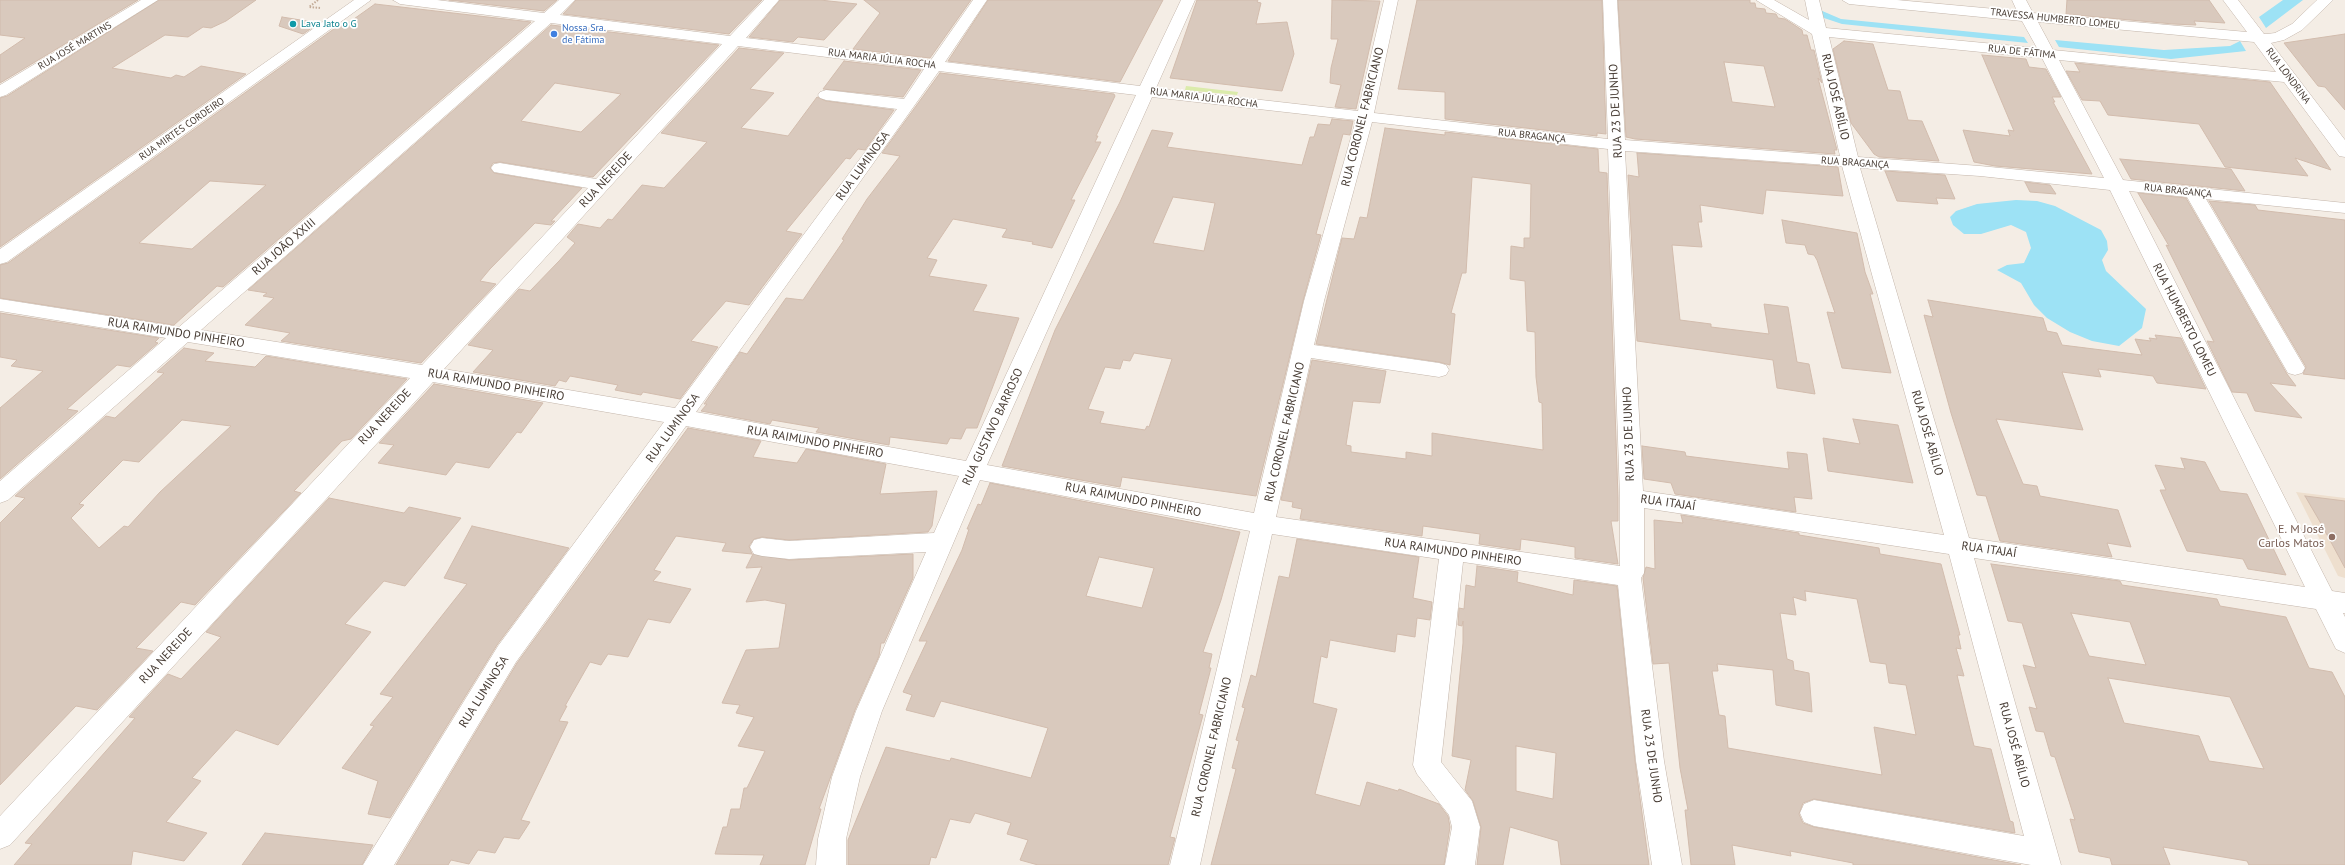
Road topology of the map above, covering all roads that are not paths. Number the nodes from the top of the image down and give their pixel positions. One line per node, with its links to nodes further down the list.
1 (151, 0): 23 (street, RUA JOSÉ MARTINS)
2 (364, 0): 36 (street, RUA MIRTES CORDEIRO)
3 (400, 0): 16 (street, RUA MARIA JÚLIA ROCHA)
4 (568, 0): 16 (street, RUA JOÃO XXIII)
5 (772, 0): 19 (street, RUA NEREIDE)
6 (980, 0): 21 (street, RUA LUMINOSA)
7 (1188, 0): 24 (street, RUA GUSTAVO BARROSO)
8 (1388, 0): 27 (street, RUA CORONEL FABRICIANO)
9 (1610, 0): 28 (street, RUA 23 DE JUNHO)
10 (1763, 0): 17 (street, RUA DE FÁTIMA)
11 (1812, 0): 17 (street, RUA JOSÉ ABÍLIO)
12 (1849, 0): 15 (street, TRAVESSA HUMBERTO LOMEU)
13 (2230, 0): 18 (street, RUA LONDRINA)
14 (2326, 0): 18 (street)
15 (2022, 8): 18 (street, TRAVESSA HUMBERTO LOMEU); 20 (street, RUA HUMBERTO LOMEU)
16 (547, 18): 19 (street, RUA MARIA JÚLIA ROCHA); 38 (street, RUA JOÃO XXIII)
17 (1820, 32): 20 (street, RUA DE FÁTIMA); 30 (street, RUA JOSÉ ABÍLIO)
18 (2260, 39): 22 (street, RUA LONDRINA)
19 (734, 41): 21 (street, RUA MARIA JÚLIA ROCHA); 33 (street, RUA NEREIDE)
20 (2047, 55): 22 (street, RUA DE FÁTIMA); 32 (street, RUA HUMBERTO LOMEU)
21 (936, 66): 24 (street, RUA MARIA JÚLIA ROCHA); 26 (street, RUA LUMINOSA)
22 (2290, 78): 29 (street, RUA LONDRINA)
23 (0, 92)
24 (1148, 92): 27 (street, RUA MARIA JÚLIA ROCHA); 44 (street, RUA GUSTAVO BARROSO)
25 (826, 95): 26 (street)
26 (908, 105): 43 (street, RUA LUMINOSA)
27 (1365, 117): 28 (street, RUA BRAGANÇA); 39 (street, RUA CORONEL FABRICIANO)
28 (1617, 145): 30 (street, RUA BRAGANÇA); 46 (street, RUA 23 DE JUNHO)
29 (2345, 152)
30 (1850, 162): 32 (street, RUA BRAGANÇA); 49 (street, RUA JOSÉ ABÍLIO)
31 (500, 168): 33 (street)
32 (2116, 184): 34 (street, RUA BRAGANÇA); 53 (street, RUA HUMBERTO LOMEU)
33 (600, 185): 42 (street, RUA NEREIDE)
34 (2193, 192): 35 (street, RUA BRAGANÇA); 40 (street)
35 (2345, 208)
36 (0, 258)
37 (0, 305): 38 (street, RUA RAIMUNDO PINHEIRO)
38 (184, 335): 42 (street, RUA RAIMUNDO PINHEIRO); 45 (street, RUA JOÃO XXIII)
39 (1303, 350): 41 (street); 47 (street, RUA CORONEL FABRICIANO)
40 (2295, 368)
41 (1439, 370)
42 (426, 373): 43 (street, RUA RAIMUNDO PINHEIRO); 56 (street, RUA NEREIDE)
43 (681, 417): 44 (street, RUA RAIMUNDO PINHEIRO); 59 (street, RUA LUMINOSA)
44 (973, 470): 47 (street, RUA RAIMUNDO PINHEIRO); 48 (street, RUA GUSTAVO BARROSO)
45 (0, 494)
46 (1632, 498): 49 (street, RUA ITAJAÍ); 52 (street, RUA 23 DE JUNHO)
47 (1263, 524): 51 (street, RUA RAIMUNDO PINHEIRO); 58 (street, RUA CORONEL FABRICIANO)
48 (942, 542): 50 (street); 60 (street, RUA GUSTAVO BARROSO)
49 (1959, 546): 53 (street, RUA ITAJAÍ); 57 (street, RUA JOSÉ ABÍLIO)
50 (762, 547)
51 (1452, 552): 52 (street, RUA RAIMUNDO PINHEIRO); 61 (street)
52 (1629, 577): 62 (street, RUA 23 DE JUNHO)
53 (2335, 602): 54 (street, RUA HUMBERTO LOMEU)
54 (2345, 642)
55 (1814, 813): 57 (street)
56 (0, 836)
57 (2044, 859)
58 (1188, 864)
59 (378, 865)
60 (831, 865)
61 (1460, 865)
62 (1667, 865)

